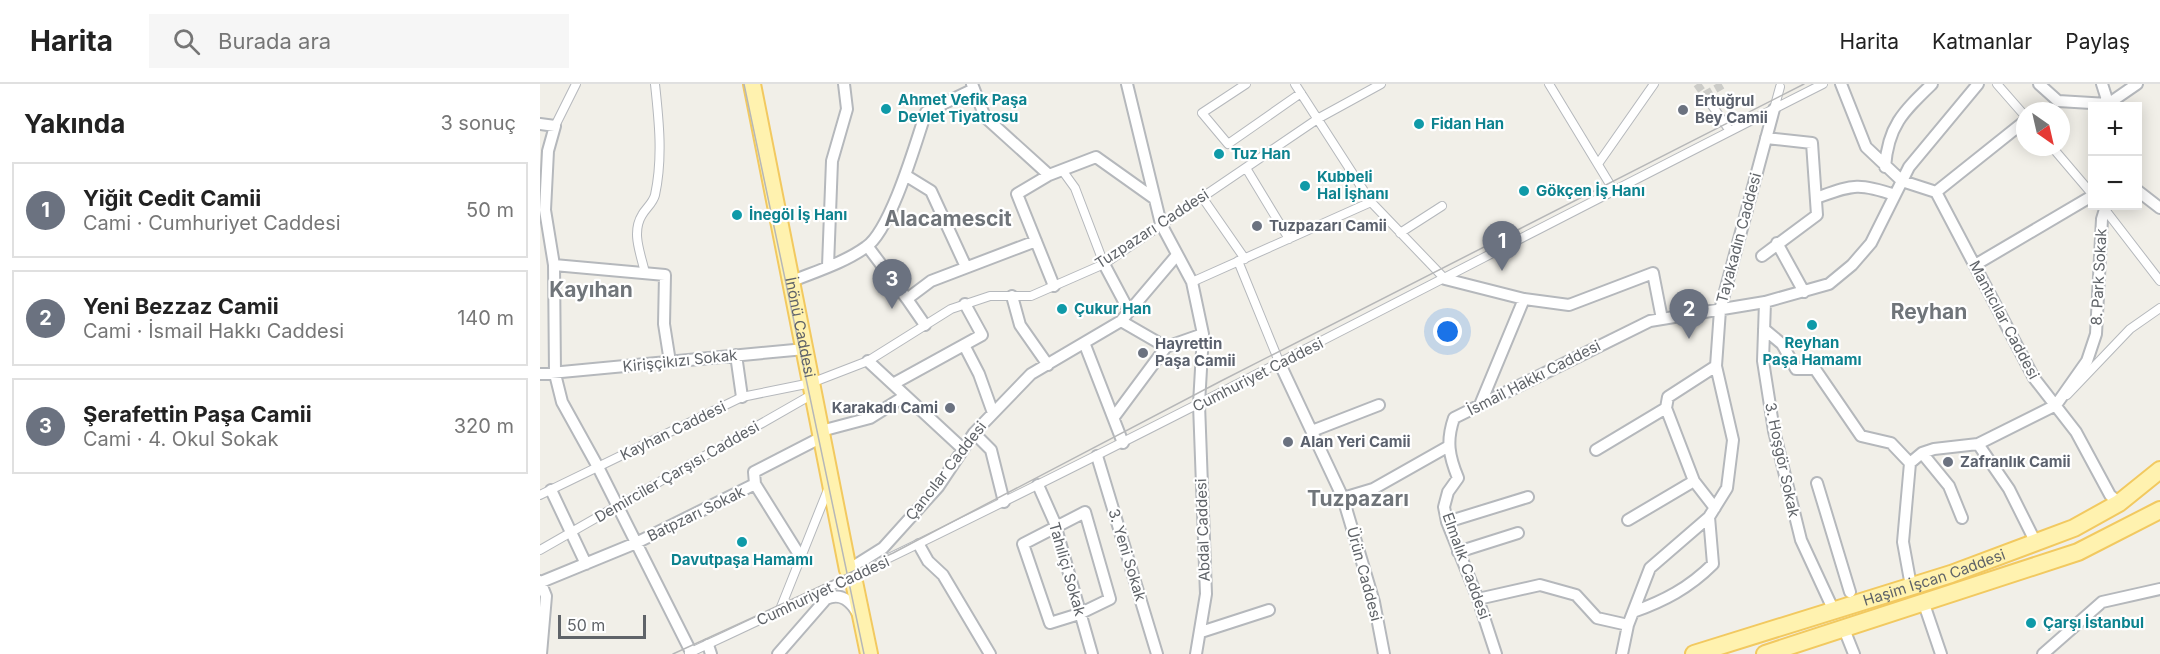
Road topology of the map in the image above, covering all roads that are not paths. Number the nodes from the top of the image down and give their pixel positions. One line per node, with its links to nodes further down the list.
1 (576, 84): 30 (street)
2 (655, 84): 70 (street)
3 (752, 84): 73 (main road, İnönü Caddesi)
4 (844, 84): 67 (street)
5 (1127, 84): 50 (street, Abdal Caddesi)
6 (1246, 84): 21 (street)
7 (1295, 84): 21 (street)
8 (1381, 84): 28 (street, Tuzpazarı Caddesi)
9 (1549, 84): 35 (street)
10 (1654, 84): 35 (street)
11 (1823, 84): 27 (street, Cumhuriyet Caddesi)
12 (1841, 84): 36 (street)
13 (1932, 84): 36 (street)
14 (1978, 84): 41 (street, İsmail Hakkı Caddesi)
15 (1997, 84): 26 (street)
16 (2038, 84): 24 (street)
17 (2102, 84): 22 (street)
18 (2137, 84): 23 (street)
19 (973, 87): 39 (street); 40 (street)
20 (1780, 87): 27 (street)
21 (1301, 93): 28 (street)
22 (2107, 102)
23 (2112, 102)
24 (2088, 103)
25 (1711, 104): 32 (street)
26 (2016, 106)
27 (1774, 109): 32 (street, Cumhuriyet Caddesi); 33 (street, Tayakadın Caddesi)
28 (1319, 118): 37 (street, Tuzpazarı Caddesi); 51 (street)
29 (540, 124): 30 (street)
30 (555, 126): 66 (street)
31 (2016, 128): 44 (street)
32 (1730, 131): 42 (street, Cumhuriyet Caddesi)
33 (1766, 138): 49 (street); 83 (street, Tayakadın Caddesi)
34 (2060, 156): 43 (street)
35 (1598, 164): 42 (street)
36 (1885, 167): 41 (street)
37 (1246, 168): 47 (street, Tuzpazarı Caddesi); 58 (street)
38 (1062, 170): 40 (street); 50 (street); 65 (street)
39 (905, 175): 61 (street); 69 (street)
40 (1049, 175): 59 (street)
41 (1902, 181): 44 (street); 46 (street, İsmail Hakkı Caddesi)
42 (1614, 190): 71 (street, Cumhuriyet Caddesi)
43 (2088, 190)
44 (1936, 192): 68 (street, Mantıcılar Caddesi)
45 (2142, 194): 53 (street)
46 (1895, 195): 49 (street); 76 (street, İsmail Hakkı Caddesi)
47 (1202, 197): 56 (street, Tuzpazarı Caddesi); 64 (street)
48 (2088, 197): 68 (street)
49 (1816, 198): 60 (street)
50 (1155, 199): 56 (street, Abdal Caddesi)
51 (1371, 202): 57 (street); 58 (street)
52 (1442, 206): 57 (street)
53 (2160, 208)
54 (2104, 210): 108 (street, 8. Park Sokak)
55 (2106, 210): 72 (street)
56 (1161, 225): 62 (street, Abdal Caddesi); 65 (street, Tuzpazarı Caddesi)
57 (1400, 232): 71 (street)
58 (1289, 239): 64 (street)
59 (1036, 241): 69 (street); 75 (street)
60 (1778, 243): 63 (street); 76 (street)
61 (868, 247): 67 (street); 78 (street)
62 (1176, 255): 74 (street, Abdal Caddesi); 84 (street, Çancılar Caddesi)
63 (1762, 256)
64 (1242, 260): 74 (street); 97 (street)
65 (1104, 264): 75 (street, Tuzpazarı Caddesi); 84 (street)
66 (554, 265): 70 (street); 101 (street)
67 (828, 266): 73 (street)
68 (1976, 266): 108 (street, Mantıcılar Caddesi)
69 (966, 267): 78 (street)
70 (645, 273): 96 (street)
71 (1445, 279): 79 (street); 97 (street, Cumhuriyet Caddesi)
72 (2160, 281)
73 (790, 282): 93 (main road, İnönü Caddesi)
74 (1192, 282): 89 (street, Abdal Caddesi)
75 (1054, 286): 77 (street, Tuzpazarı Caddesi)
76 (1804, 292): 80 (street, İsmail Hakkı Caddesi)
77 (1012, 296): 81 (street, Tuzpazarı Caddesi); 98 (street)
78 (907, 299): 87 (street)
79 (1524, 299): 85 (street); 109 (street)
80 (1765, 302): 83 (street, İsmail Hakkı Caddesi); 88 (street, 3. Hoşgör Sokak)
81 (965, 304): 87 (street, Tuzpazarı Caddesi); 90 (street)
82 (2160, 308): 108 (street)
83 (1720, 310): 85 (street, İsmail Hakkı Caddesi); 99 (street, Tayakadın Caddesi)
84 (1130, 311): 86 (street, Çancılar Caddesi)
85 (1662, 319): 109 (street, İsmail Hakkı Caddesi)
86 (1121, 321): 91 (street, Çancılar Caddesi); 92 (street)
87 (925, 325): 95 (street, Tuzpazarı Caddesi)
88 (1764, 329): 123 (street); 160 (street, 3. Hoşgör Sokak)
89 (1203, 334): 92 (street); 106 (street, Abdal Caddesi)
90 (964, 345): 102 (street); 111 (street)
91 (1084, 345): 98 (street, Çancılar Caddesi); 112 (street)
92 (1166, 347): 112 (street)
93 (805, 349): 94 (street, Kirişçikızı Sokak); 103 (main road, İnönü Caddesi)
94 (736, 355): 96 (street, Kirişçikızı Sokak); 105 (street)
95 (868, 361): 102 (street); 103 (street, Tuzpazarı Caddesi)
96 (670, 362): 101 (street, Kirişçikızı Sokak)
97 (1280, 364): 106 (street, Cumhuriyet Caddesi); 113 (street, Ürün Caddesi)
98 (1048, 365): 111 (street, Çancılar Caddesi)
99 (1716, 366): 110 (street); 139 (street, Tayakadın Caddesi)
100 (540, 374): 101 (street, Kirişçikızı Sokak)
101 (555, 374): 124 (street)
102 (892, 384): 104 (street)
103 (812, 389): 105 (street, Kayhan Caddesi); 115 (main road, İnönü Caddesi); 137 (street, Demirciler Çarşısı Caddesi)
104 (905, 396): 115 (street); 119 (street)
105 (742, 397): 124 (street, Kayhan Caddesi)
106 (1199, 405): 116 (street, Cumhuriyet Caddesi); 169 (street, Abdal Caddesi)
107 (1379, 405): 113 (street)
108 (2056, 405): 117 (street); 136 (street, Mantıcılar Caddesi)
109 (1480, 406): 118 (street, İsmail Hakkı Caddesi)
110 (1666, 408): 120 (street); 126 (street)
111 (993, 413): 114 (street, Çancılar Caddesi)
112 (1114, 417): 116 (street)
113 (1312, 431): 134 (street, Ürün Caddesi)
114 (974, 433): 119 (street, Çancılar Caddesi); 135 (street)
115 (821, 434): 127 (main road, İnönü Caddesi); 129 (street)
116 (1123, 443): 122 (street, Cumhuriyet Caddesi)
117 (1978, 444): 121 (street); 147 (street)
118 (1449, 446): 134 (street); 142 (street, Elmalık Caddesi)
119 (963, 449): 153 (street, Çancılar Caddesi)
120 (1596, 450)
121 (1922, 453): 123 (street); 140 (street)
122 (1096, 456): 130 (street, Cumhuriyet Caddesi); 177 (street, 3. Yeni Sokak)
123 (1910, 463): 155 (street)
124 (598, 467): 131 (street, Kayhan Caddesi); 137 (street)
125 (2160, 470): 136 (main road, Haşim İşcan Caddesi)
126 (1694, 481): 139 (street); 141 (street)
127 (831, 483): 151 (street); 153 (main road, İnönü Caddesi)
128 (1817, 483): 157 (street)
129 (755, 484): 146 (street, Batpzarı Sokak); 151 (street)
130 (1038, 485): 135 (street, Cumhuriyet Caddesi); 143 (street, Tahıliçi Sokak)
131 (551, 490): 132 (street, Kayhan Caddesi); 144 (street)
132 (540, 495)
133 (1528, 497): 142 (street)
134 (1343, 498): 179 (street, Ürün Caddesi)
135 (1004, 502): 148 (street, Cumhuriyet Caddesi)
136 (2119, 503): 147 (main road, Haşim İşcan Caddesi)
137 (617, 506): 144 (street, Demirciler Çarşısı Caddesi); 146 (street)
138 (2160, 510): 159 (main road, Haşim İşcan Caddesi)
139 (1712, 513): 163 (street, Tayakadın Caddesi); 163 (street)
140 (1962, 518)
141 (1628, 520)
142 (1447, 522): 150 (street, Elmalık Caddesi)
143 (1055, 526): 164 (street, Tahıliçi Sokak); 164 (street); 164 (street)
144 (571, 532): 149 (street, Demirciler Çarşısı Caddesi); 152 (street)
145 (1518, 533): 150 (street)
146 (636, 543): 152 (street, Batpzarı Sokak); 171 (street)
147 (2036, 543): 155 (main road, Haşim İşcan Caddesi)
148 (919, 544): 153 (street, Cumhuriyet Caddesi); 175 (street)
149 (540, 550)
150 (1458, 552): 158 (street, Elmalık Caddesi)
151 (800, 556): 162 (street)
152 (586, 564): 154 (street, Batpzarı Sokak)
153 (851, 574): 162 (street, Cumhuriyet Caddesi); 166 (main road, İnönü Caddesi)
154 (541, 581): 165 (street)
155 (1911, 586): 160 (main road, Haşim İşcan Caddesi)
156 (2160, 590): 186 (street)
157 (1850, 592)
158 (1478, 599): 167 (street); 180 (street, Elmalık Caddesi)
159 (1924, 604): 168 (main road, Haşim İşcan Caddesi); 185 (street)
160 (1833, 609): 182 (main road, Haşim İşcan Caddesi)
161 (1269, 610): 169 (street)
162 (779, 612): 170 (street, Cumhuriyet Caddesi)
163 (1633, 612): 167 (street, Tayakadın Caddesi)
164 (1079, 614): 176 (street, Tahıliçi Sokak)
165 (542, 616): 172 (street)
166 (862, 623): 173 (street); 174 (main road, İnönü Caddesi)
167 (1628, 625): 181 (street, Tayakadın Caddesi)
168 (1844, 629): 183 (main road, Haşim İşcan Caddesi); 184 (street)
169 (1201, 632): 178 (street, Abdal Caddesi)
170 (709, 649): 171 (street, Cumhuriyet Caddesi)
171 (689, 653)
172 (541, 654)
173 (778, 654)
174 (869, 654)
175 (990, 654)
176 (1092, 654)
177 (1158, 654)
178 (1196, 654)
179 (1384, 654)
180 (1496, 654)
181 (1622, 654)
182 (1694, 654)
183 (1765, 654)
184 (1854, 654)
185 (1941, 654)
186 (2043, 654)

